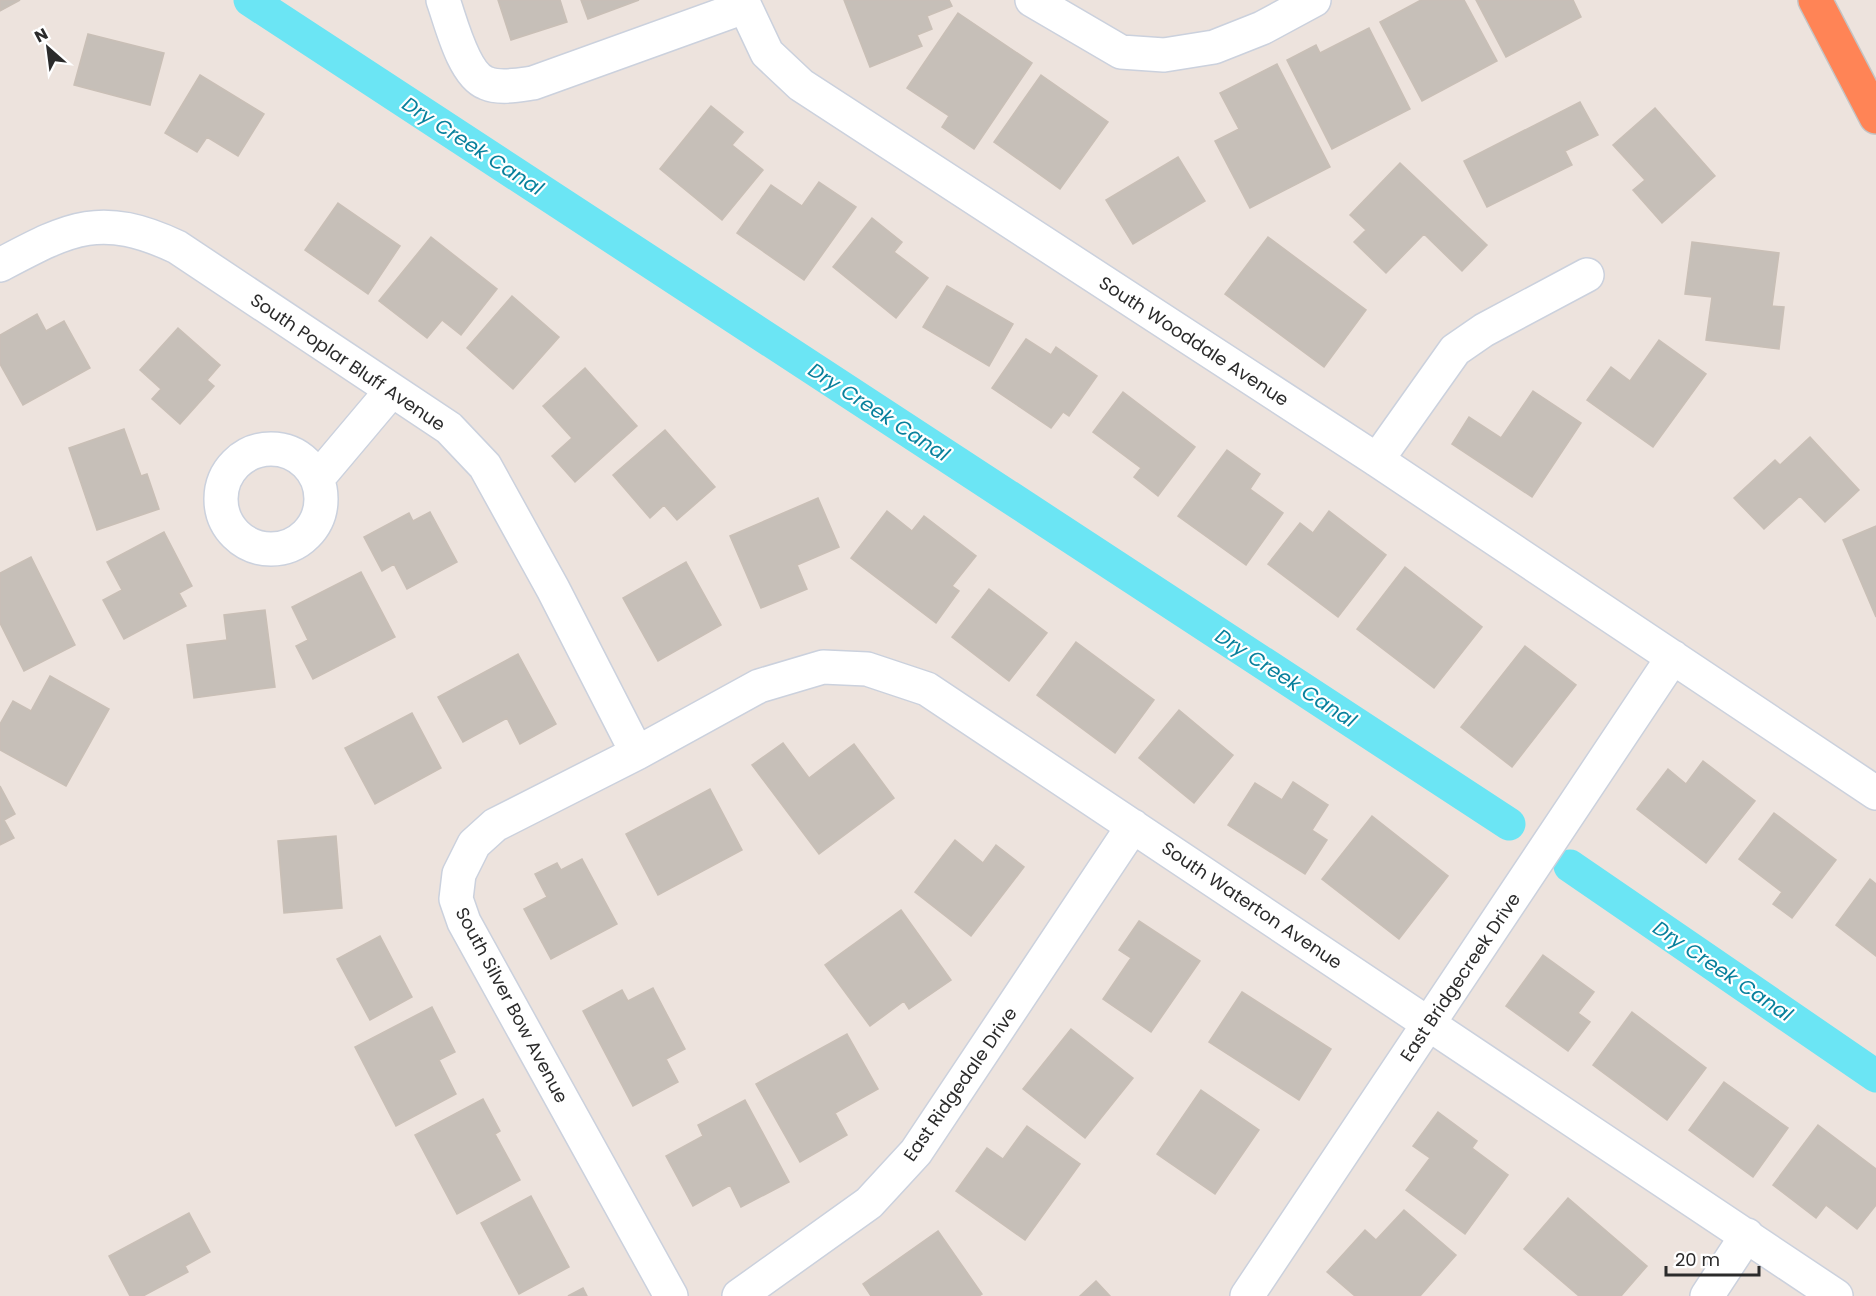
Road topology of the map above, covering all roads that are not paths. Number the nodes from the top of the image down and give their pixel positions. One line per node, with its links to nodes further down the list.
1 (442, 0): 5 (street)
2 (1032, 0): 3 (street)
3 (1314, 0)
4 (1815, 0): 6 (highway)
5 (743, 3): 10 (street, South Wooddale Avenue)
6 (1876, 117)
7 (0, 265): 9 (street, South Poplar Bluff Avenue)
8 (1587, 275): 10 (street)
9 (392, 390): 11 (street); 13 (street, South Poplar Bluff Avenue)
10 (1377, 460): 12 (street, South Wooddale Avenue)
11 (317, 479)
12 (1672, 657): 14 (street, South Wooddale Avenue); 16 (street, East Bridgecreek Drive)
13 (637, 753): 15 (street, South Waterton Avenue); 18 (street, South Silver Bow Avenue)
14 (1876, 793)
15 (1133, 826): 16 (street, South Waterton Avenue); 19 (street, East Ridgedale Drive)
16 (1429, 1023): 17 (street, South Waterton Avenue); 20 (street, East Bridgecreek Drive)
17 (1747, 1235): 21 (street); 22 (street, South Waterton Avenue)
18 (670, 1296)
19 (739, 1296)
20 (1247, 1296)
21 (1707, 1296)
22 (1836, 1296)

